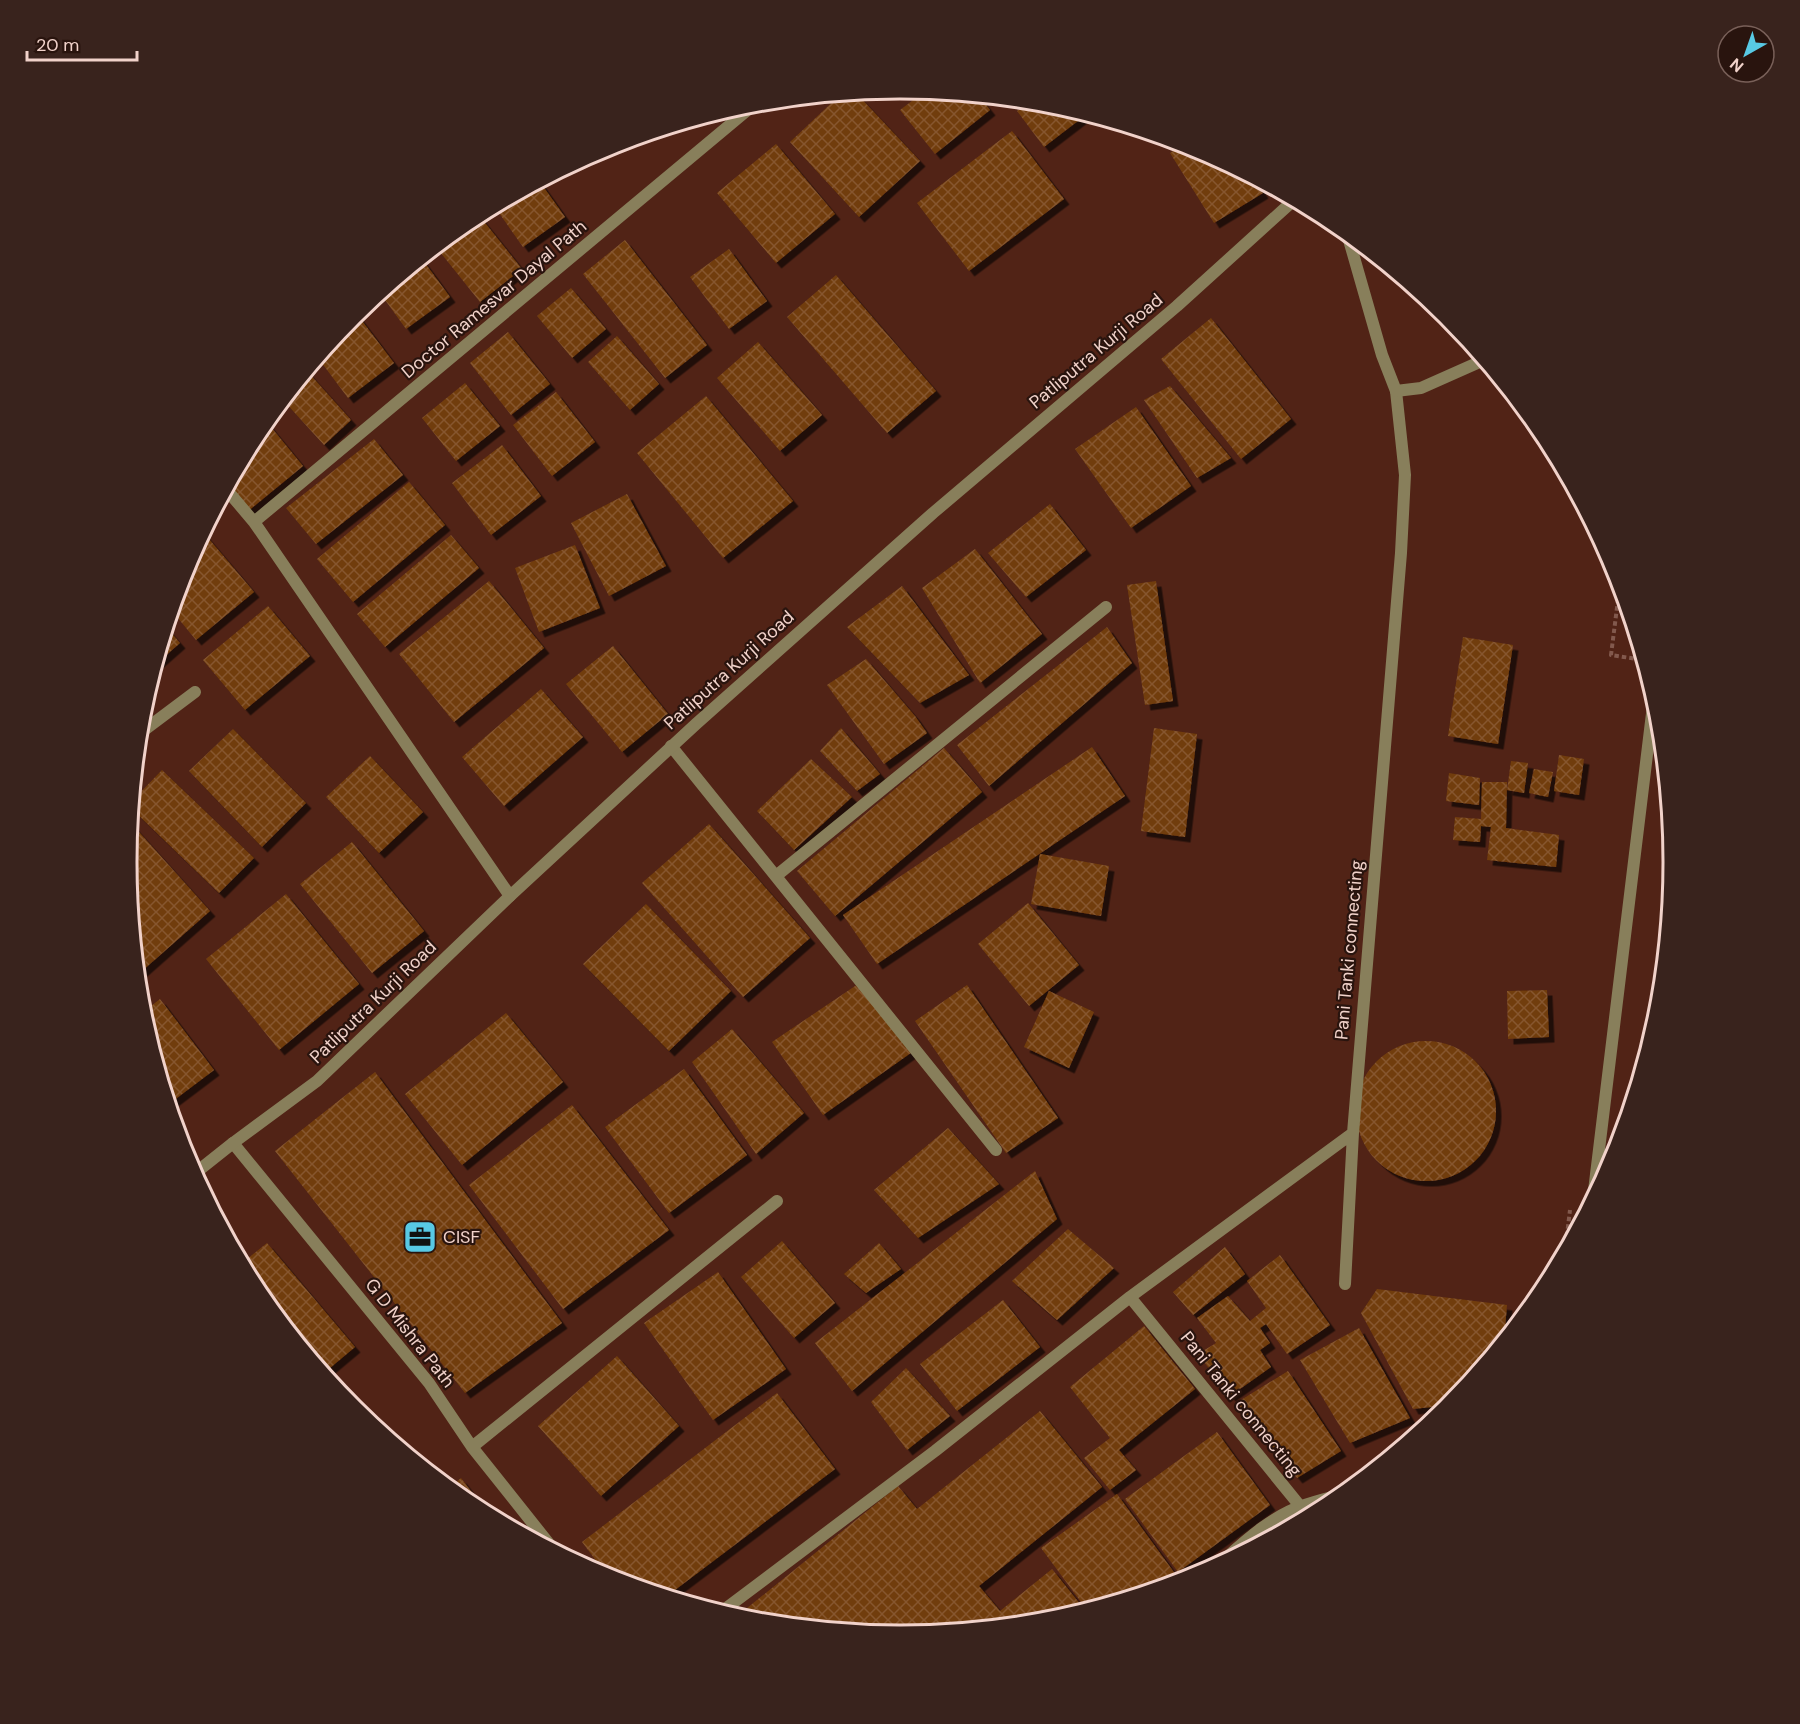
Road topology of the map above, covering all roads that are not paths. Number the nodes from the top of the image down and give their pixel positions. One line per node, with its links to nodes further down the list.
1 (740, 117): 7 (street, Doctor Ramesvar Dayal Path)
2 (1288, 205): 12 (street, Patliputra Kurji Road)
3 (1351, 248): 5 (street, Pani Tanki connecting)
4 (1477, 363): 5 (street)
5 (1396, 391): 15 (street, Pani Tanki connecting)
6 (231, 495): 7 (street)
7 (254, 522): 14 (street)
8 (1106, 607): 13 (street)
9 (195, 692): 10 (street)
10 (150, 727)
11 (1650, 727): 19 (street)
12 (671, 746): 13 (street); 14 (street, Patliputra Kurji Road)
13 (776, 876): 17 (street)
14 (510, 896): 16 (street, Patliputra Kurji Road)
15 (1353, 1133): 21 (street, Pani Tanki connecting); 22 (street)
16 (233, 1143): 18 (street, Patliputra Kurji Road); 23 (street, G D Mishra Path)
17 (996, 1150)
18 (202, 1168)
19 (1596, 1173)
20 (777, 1201): 23 (street)
21 (1345, 1284)
22 (1130, 1297): 25 (street, Pani Tanki connecting); 28 (street)
23 (472, 1447): 26 (street, G D Mishra Path)
24 (1315, 1502): 25 (street)
25 (1300, 1506): 27 (street)
26 (542, 1535)
27 (1243, 1543)
28 (730, 1605)

